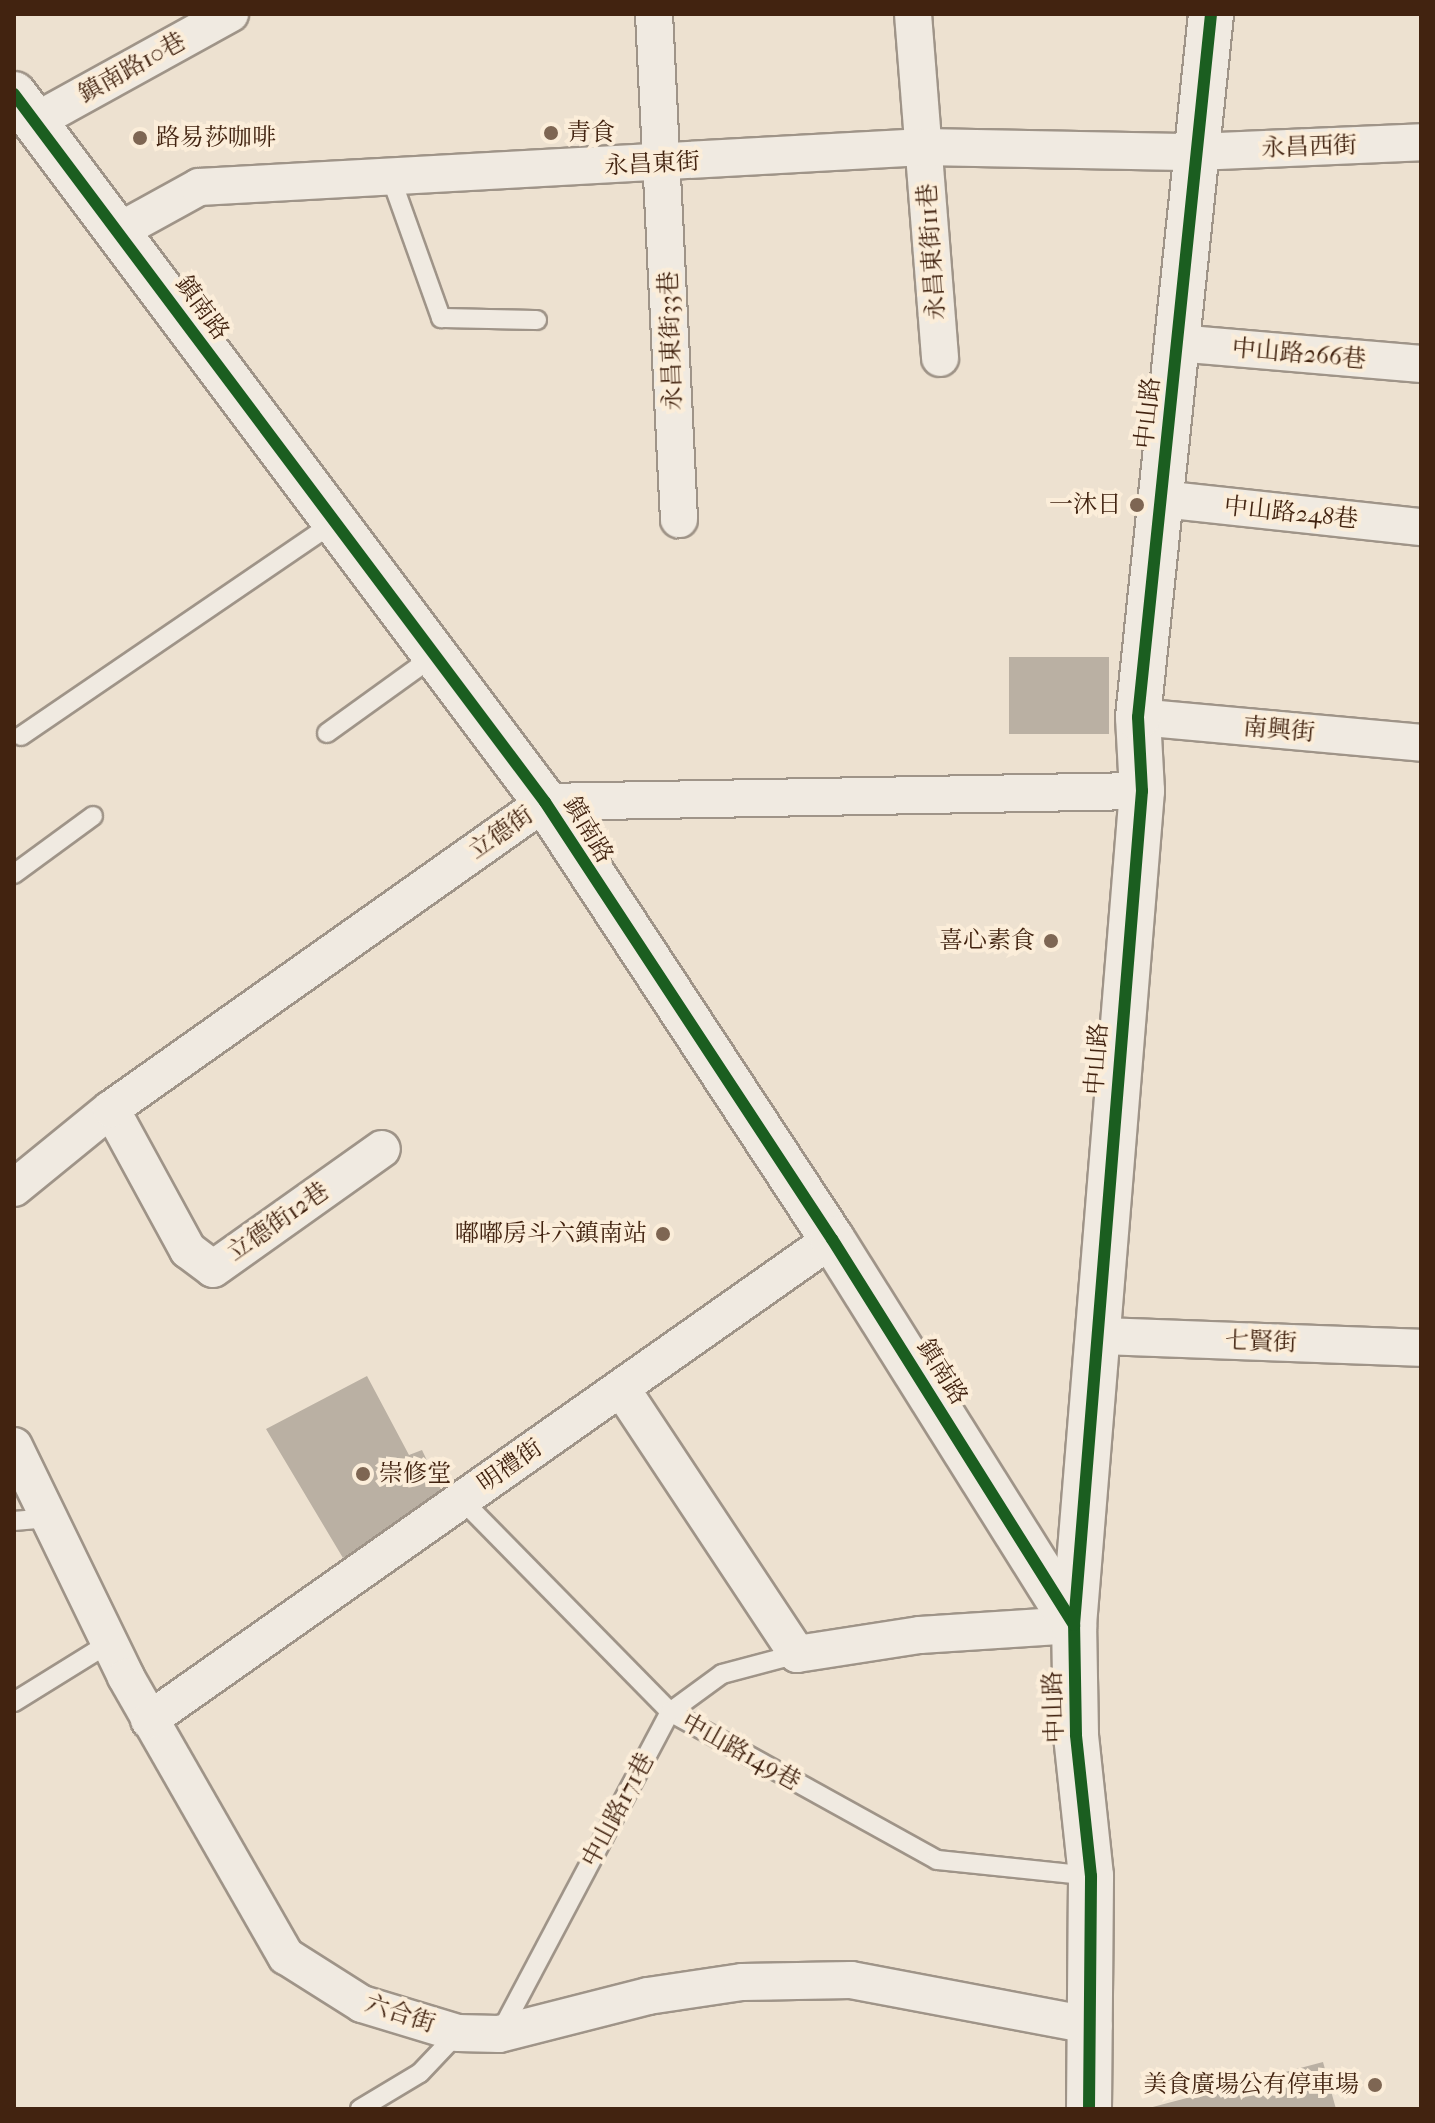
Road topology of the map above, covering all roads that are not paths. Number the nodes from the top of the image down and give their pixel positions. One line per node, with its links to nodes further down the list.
1 (230, 14): 5 (street, 鎮南路10巷)
2 (654, 14): 9 (street, 永昌東街33巷)
3 (913, 14): 7 (street, 永昌東街11巷)
4 (1211, 14): 8 (street, 中山路)
5 (24, 108): 11 (street, 鎮南路)
6 (1421, 142): 8 (street, 永昌西街)
7 (924, 147): 8 (street, 永昌東街); 9 (street, 永昌東街); 14 (street, 永昌東街11巷)
8 (1196, 152): 13 (street, 中山路)
9 (664, 164): 10 (street, 永昌東街); 17 (street, 永昌東街33巷)
10 (391, 178): 11 (street, 永昌東街); 12 (lane)
11 (119, 231): 18 (street, 鎮南路)
12 (537, 320)
13 (1177, 343): 15 (street, 中山路266巷); 16 (street, 中山路)
14 (940, 358)
15 (1421, 364)
16 (1162, 499): 19 (street, 中山路248巷); 21 (street, 中山路)
17 (679, 519)
18 (333, 523): 20 (street, 鎮南路); 23 (lane)
19 (1421, 527)
20 (431, 658): 22 (lane); 26 (street, 鎮南路)
21 (1138, 717): 24 (street, 南興街); 25 (street, 中山路)
22 (327, 733)
23 (21, 736)
24 (1421, 743)
25 (1142, 791): 26 (street, 立德街); 33 (street, 中山路)
26 (545, 802): 29 (street, 立德街); 32 (street, 鎮南路)
27 (93, 816): 28 (lane)
28 (14, 874)
29 (111, 1109): 30 (street, 立德街12巷); 31 (street, 立德街)
30 (382, 1149)
31 (14, 1188)
32 (832, 1239): 35 (street, 明禮街); 39 (street, 鎮南路)
33 (1100, 1336): 34 (street, 七賢街); 39 (street, 中山路)
34 (1421, 1348)
35 (621, 1388): 37 (street, 明禮街); 41 (street)
36 (14, 1446): 38 (street, 六合街)
37 (462, 1500): 43 (lane, 中山路149巷); 44 (street, 明禮街)
38 (30, 1520): 40 (street, 六合街)
39 (1074, 1625): 41 (street, 中山路171巷); 45 (street, 中山路)
40 (109, 1643): 42 (lane); 44 (street, 六合街)
41 (797, 1654): 43 (lane, 中山路171巷)
42 (14, 1702)
43 (670, 1712): 45 (lane, 中山路149巷); 48 (lane, 中山路171巷)
44 (149, 1720): 47 (street, 六合街)
45 (1091, 1876): 46 (street, 中山路)
46 (1094, 2026): 48 (street, 六合街); 50 (street, 中山路)
47 (458, 2033): 48 (street, 六合街); 49 (lane)
48 (499, 2034)
49 (360, 2109)
50 (1089, 2109)

